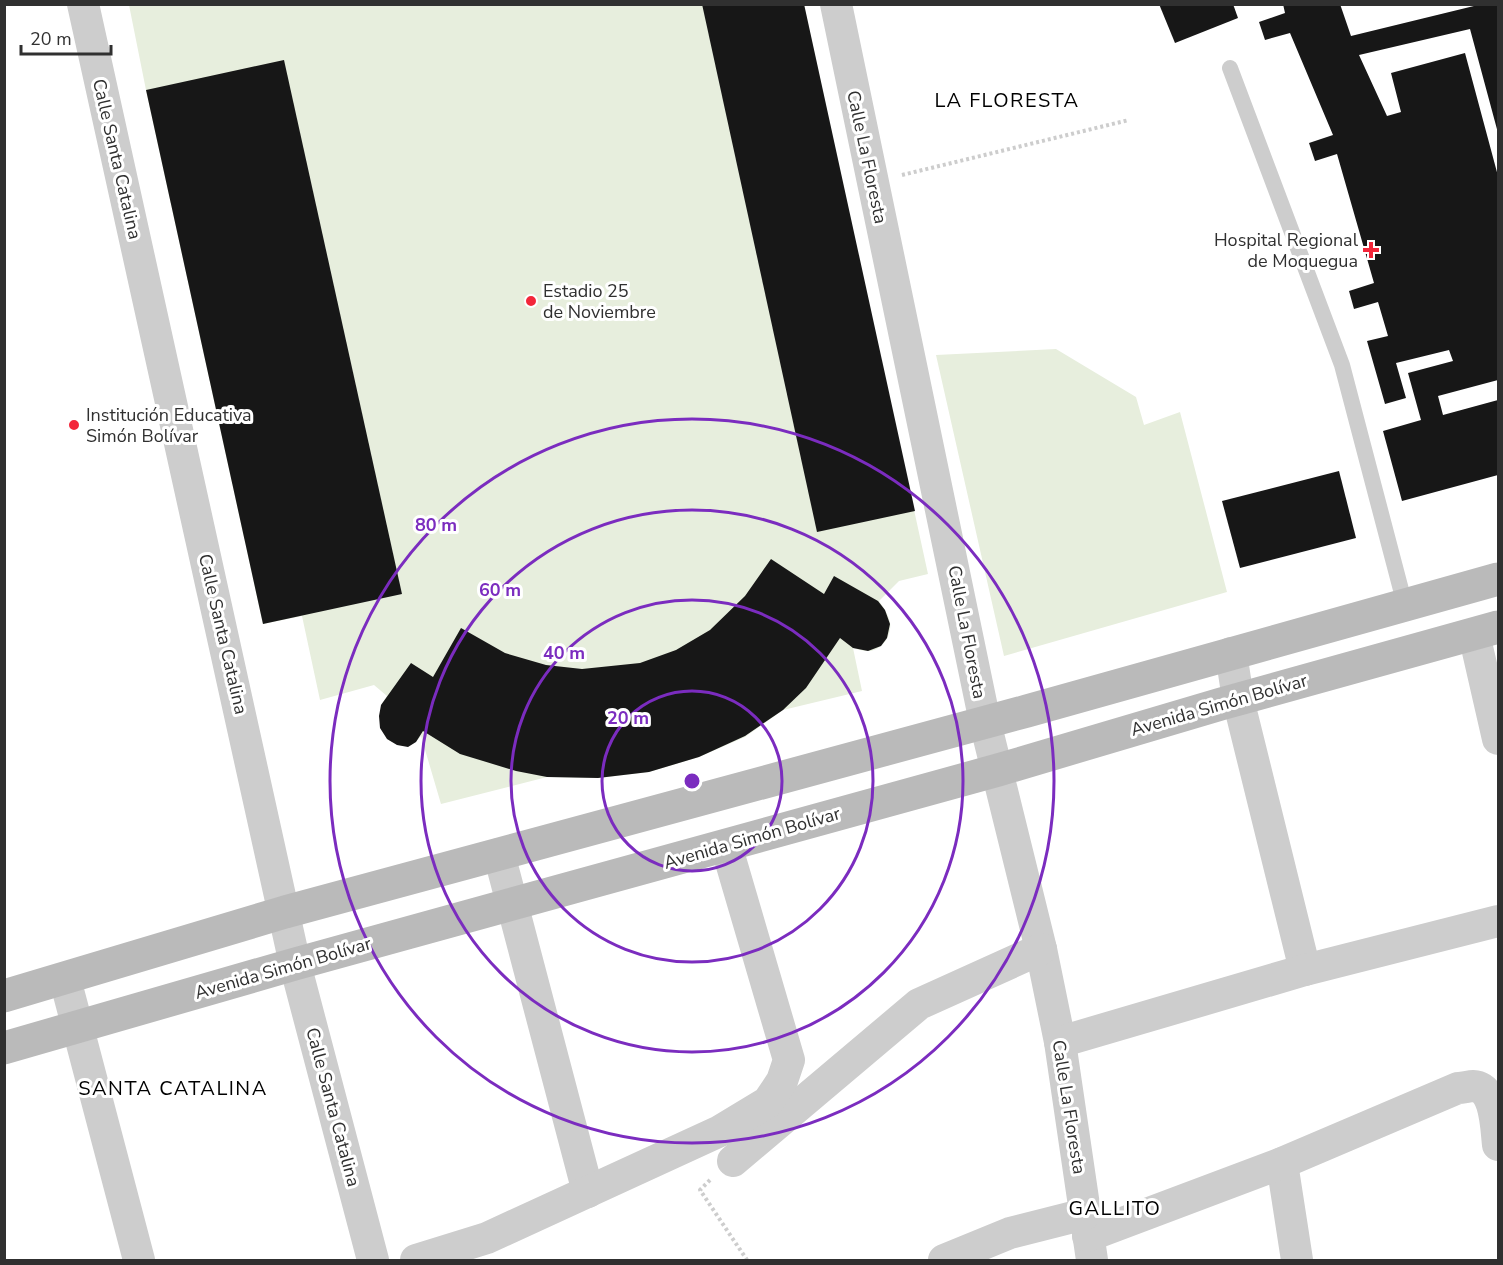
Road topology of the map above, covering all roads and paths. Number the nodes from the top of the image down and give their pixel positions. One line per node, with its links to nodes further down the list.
1 (83, 4): 19 (street, Calle Santa Catalina)
2 (836, 4): 5 (street, Calle La Floresta)
3 (1230, 68): 7 (lane)
4 (1129, 120): 5 (path)
5 (872, 182): 11 (street, Calle La Floresta)
6 (1498, 579): 7 (main road)
7 (1419, 601): 8 (main road); 9 (main road)
8 (1472, 634): 10 (main road, Avenida Simón Bolívar); 12 (street)
9 (1231, 653): 10 (street); 11 (main road)
10 (1238, 699): 13 (main road, Avenida Simón Bolívar); 23 (street)
11 (985, 722): 13 (street, Calle La Floresta); 14 (main road)
12 (1498, 739)
13 (998, 770): 15 (main road, Avenida Simón Bolívar); 21 (street, Calle La Floresta)
14 (668, 808): 16 (main road); 17 (main road)
15 (726, 844): 17 (main road, Avenida Simón Bolívar); 32 (street)
16 (499, 854): 18 (street); 19 (main road)
17 (682, 858): 18 (main road, Avenida Simón Bolívar)
18 (511, 904): 22 (main road, Avenida Simón Bolívar); 32 (street)
19 (285, 912): 22 (street, Calle Santa Catalina); 24 (main road)
20 (1498, 921): 23 (street)
21 (1041, 949): 27 (street, Calle La Floresta); 31 (street)
22 (295, 964): 26 (main road, Avenida Simón Bolívar); 35 (street, Calle Santa Catalina)
23 (1305, 970): 27 (street)
24 (65, 979): 25 (main road); 26 (street)
25 (4, 996)
26 (78, 1027): 28 (main road, Avenida Simón Bolívar); 34 (street)
27 (1060, 1042): 33 (street, Calle La Floresta)
28 (4, 1048)
29 (1498, 1145): 30 (street)
30 (1281, 1163): 33 (street); 39 (street)
31 (723, 1169): 37 (path)
32 (588, 1192): 36 (street)
33 (1088, 1237): 38 (street)
34 (139, 1260)
35 (373, 1260)
36 (416, 1260)
37 (747, 1260)
38 (944, 1260)
39 (1297, 1260)

